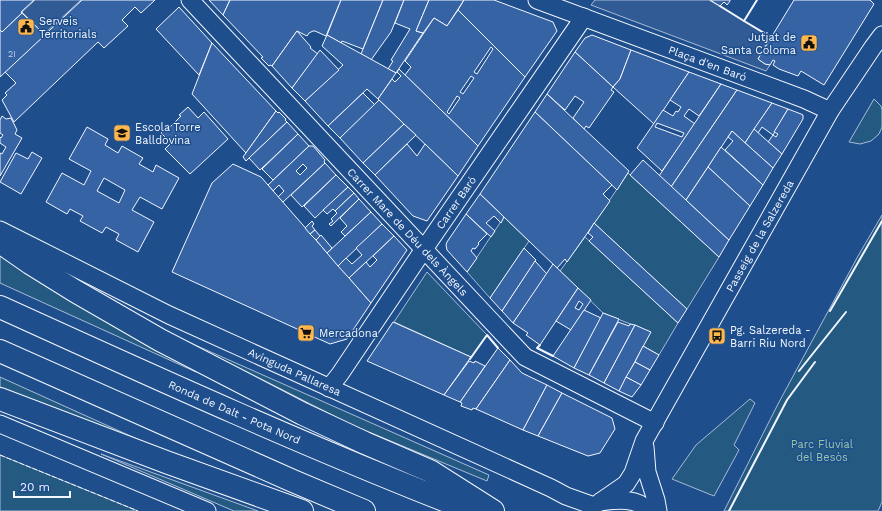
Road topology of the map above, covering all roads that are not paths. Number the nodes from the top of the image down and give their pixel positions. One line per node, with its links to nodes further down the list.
1 (190, 0): 8 (street, Carrer Mare de Déu dels Àngels)
2 (537, 0): 3 (street, Plaça d'en Baró)
3 (584, 17): 5 (street, Plaça d'en Baró); 8 (street, Carrer Baró)
4 (882, 35): 5 (street, Passeig de la Salzereda)
5 (830, 111): 13 (street, Passeig de la Salzereda)
6 (0, 230): 11 (street, Avinguda Pallaresa)
7 (0, 242): 21 (highway)
8 (424, 249): 11 (street, Carrer Baró); 13 (street, Carrer Mare de Déu dels Àngels)
9 (0, 307): 20 (highway, Ronda de Dalt - Pota Nord)
10 (0, 351): 19 (highway)
11 (329, 388): 16 (street, Avinguda Pallaresa)
12 (0, 398): 18 (highway)
13 (655, 423): 15 (street, Passeig de la Salzereda)
14 (0, 424): 17 (street)
15 (644, 441): 16 (street, Passeig de la Salzereda); 23 (street)
16 (594, 506): 22 (street)
17 (207, 511)
18 (302, 511)
19 (364, 511)
20 (472, 511)
21 (493, 511)
22 (649, 511)
23 (658, 511)

